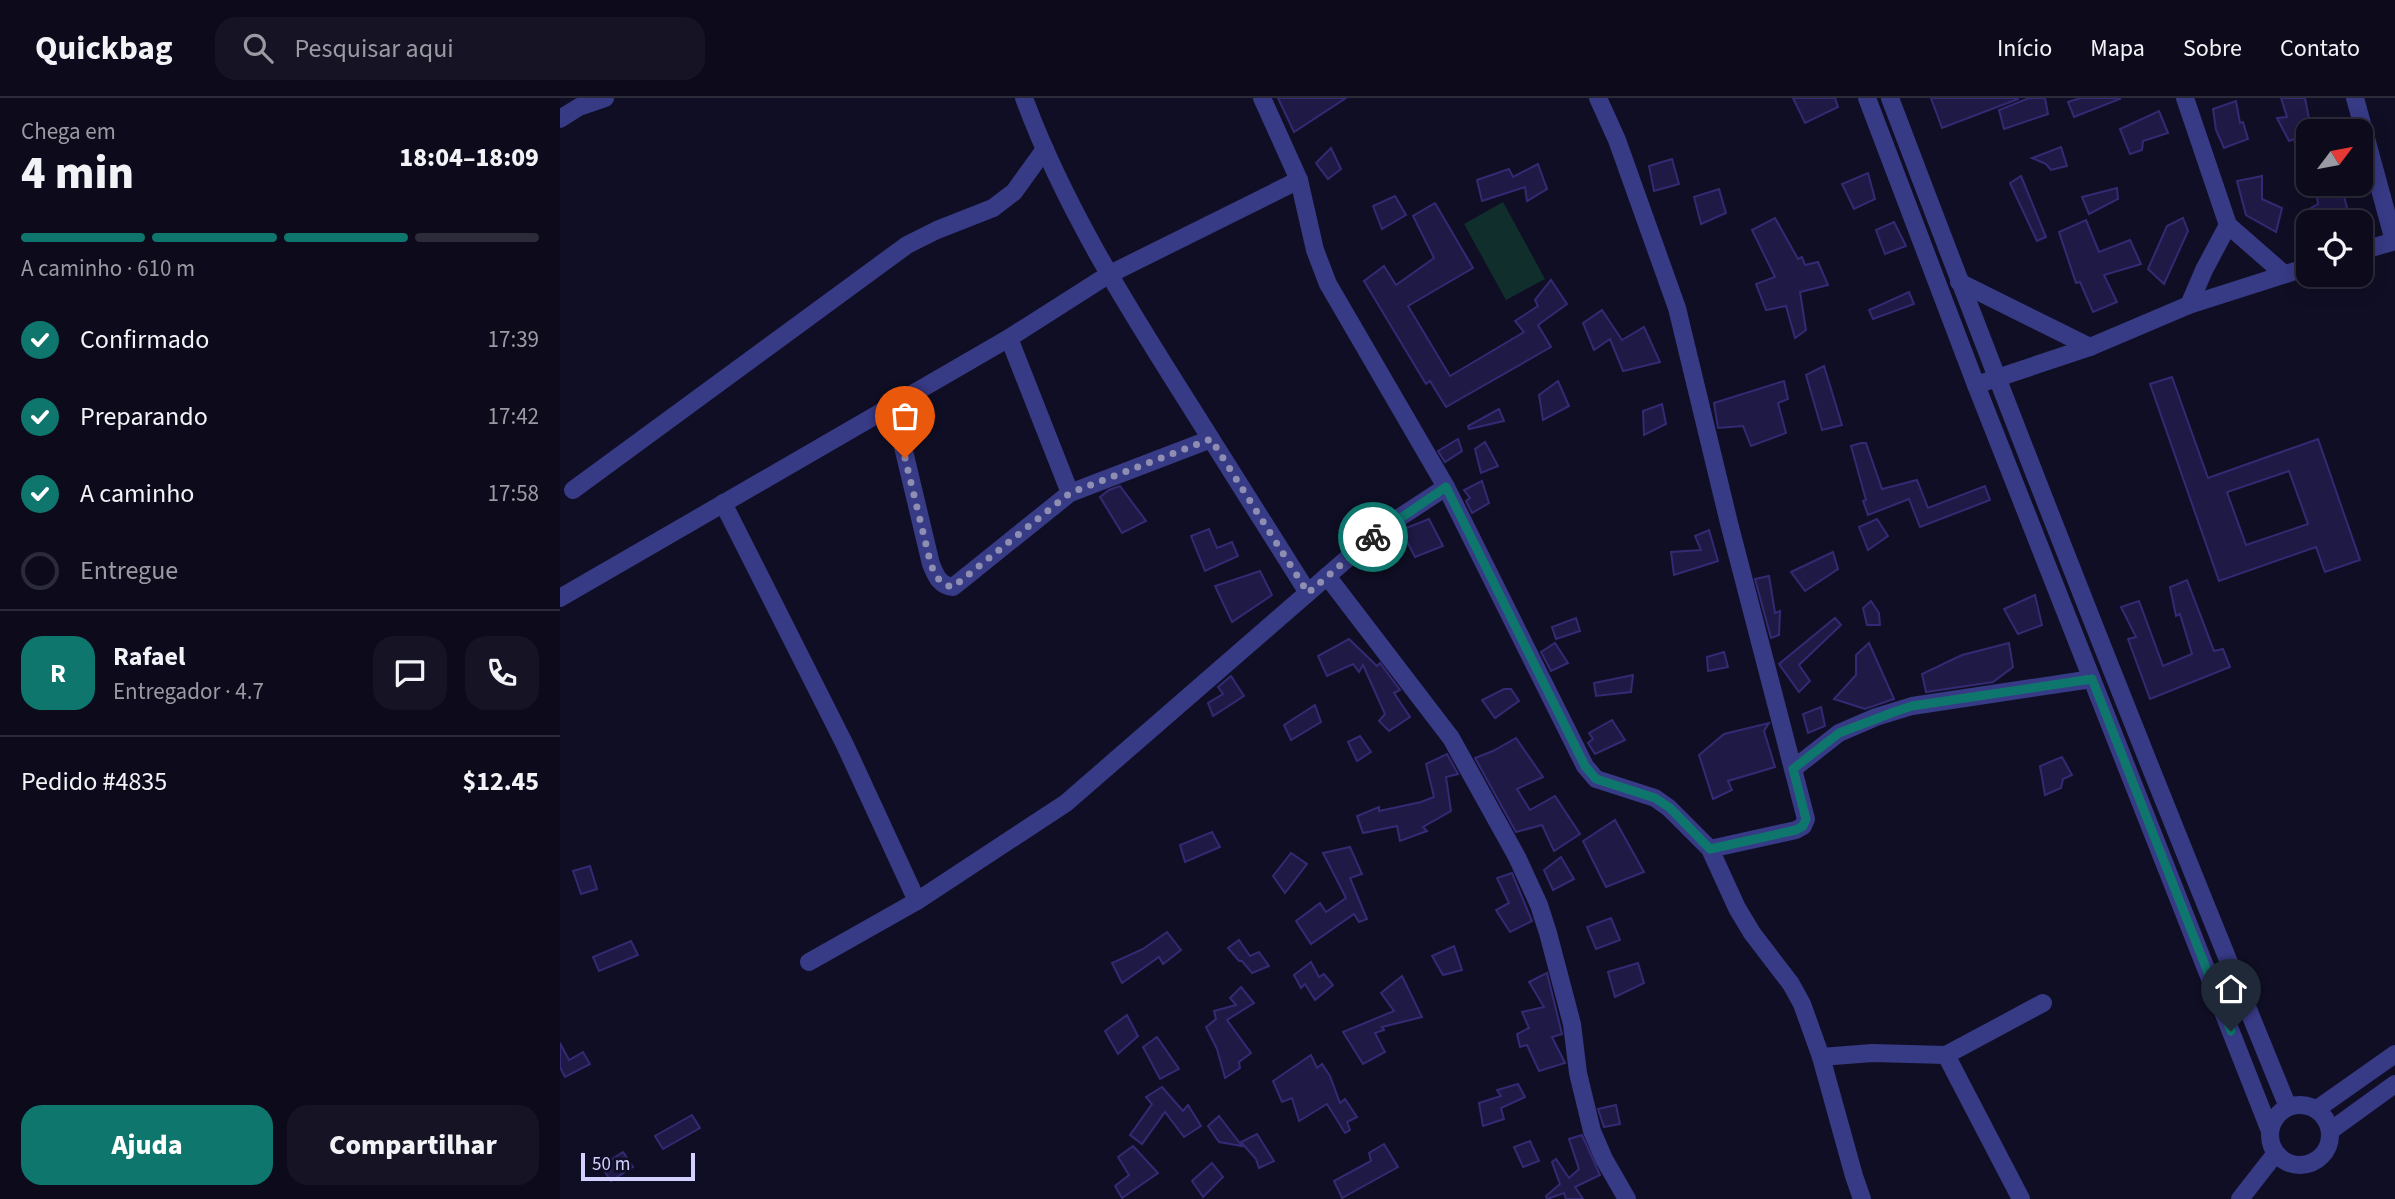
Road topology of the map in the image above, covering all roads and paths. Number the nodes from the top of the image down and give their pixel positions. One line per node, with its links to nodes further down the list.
1 (605, 98): 9 (street)
2 (1024, 98): 10 (street)
3 (1262, 98): 11 (street)
4 (1598, 98): 35 (street)
5 (1867, 98): 23 (street)
6 (1890, 98): 18 (street)
7 (2185, 98): 12 (street)
8 (2355, 98): 13 (street)
9 (560, 119)
10 (1045, 149): 17 (street); 27 (street)
11 (1299, 180): 17 (street); 26 (street)
12 (2228, 225): 16 (street); 19 (street)
13 (2395, 241): 14 (street)
14 (2373, 247)
15 (2296, 270): 16 (street)
16 (2284, 274): 19 (street)
17 (1108, 275): 20 (street); 25 (street)
18 (1959, 282): 21 (street); 22 (street)
19 (2189, 305): 21 (street)
20 (1009, 338): 24 (street); 28 (street)
21 (2090, 347): 22 (street)
22 (1996, 379): 23 (street); 34 (street)
23 (1976, 385): 33 (street)
24 (893, 405): 28 (street); 29 (street)
25 (1211, 439): 28 (street); 31 (street)
26 (1446, 487): 30 (street); 37 (street)
27 (573, 491)
28 (1070, 493)
29 (723, 503): 32 (street); 38 (street)
30 (1327, 576): 31 (street); 50 (street)
31 (1308, 593): 38 (street)
32 (560, 598)
33 (2092, 679): 35 (street); 36 (street)
34 (2149, 765): 36 (street); 45 (street)
35 (1793, 769): 37 (street)
36 (2128, 771): 47 (street)
37 (1710, 849): 43 (street)
38 (917, 901): 39 (street)
39 (809, 962)
40 (2043, 1003): 42 (street)
41 (2395, 1054): 46 (street)
42 (1946, 1055): 43 (street); 52 (street)
43 (1821, 1057): 51 (street)
44 (2395, 1084): 48 (street)
45 (2288, 1107): 46 (street); 47 (street)
46 (2317, 1109): 48 (street)
47 (2270, 1131): 49 (street)
48 (2330, 1131): 49 (street)
49 (2276, 1153): 53 (street)
50 (1627, 1199)
51 (1862, 1199)
52 (2021, 1199)
53 (2240, 1199)

